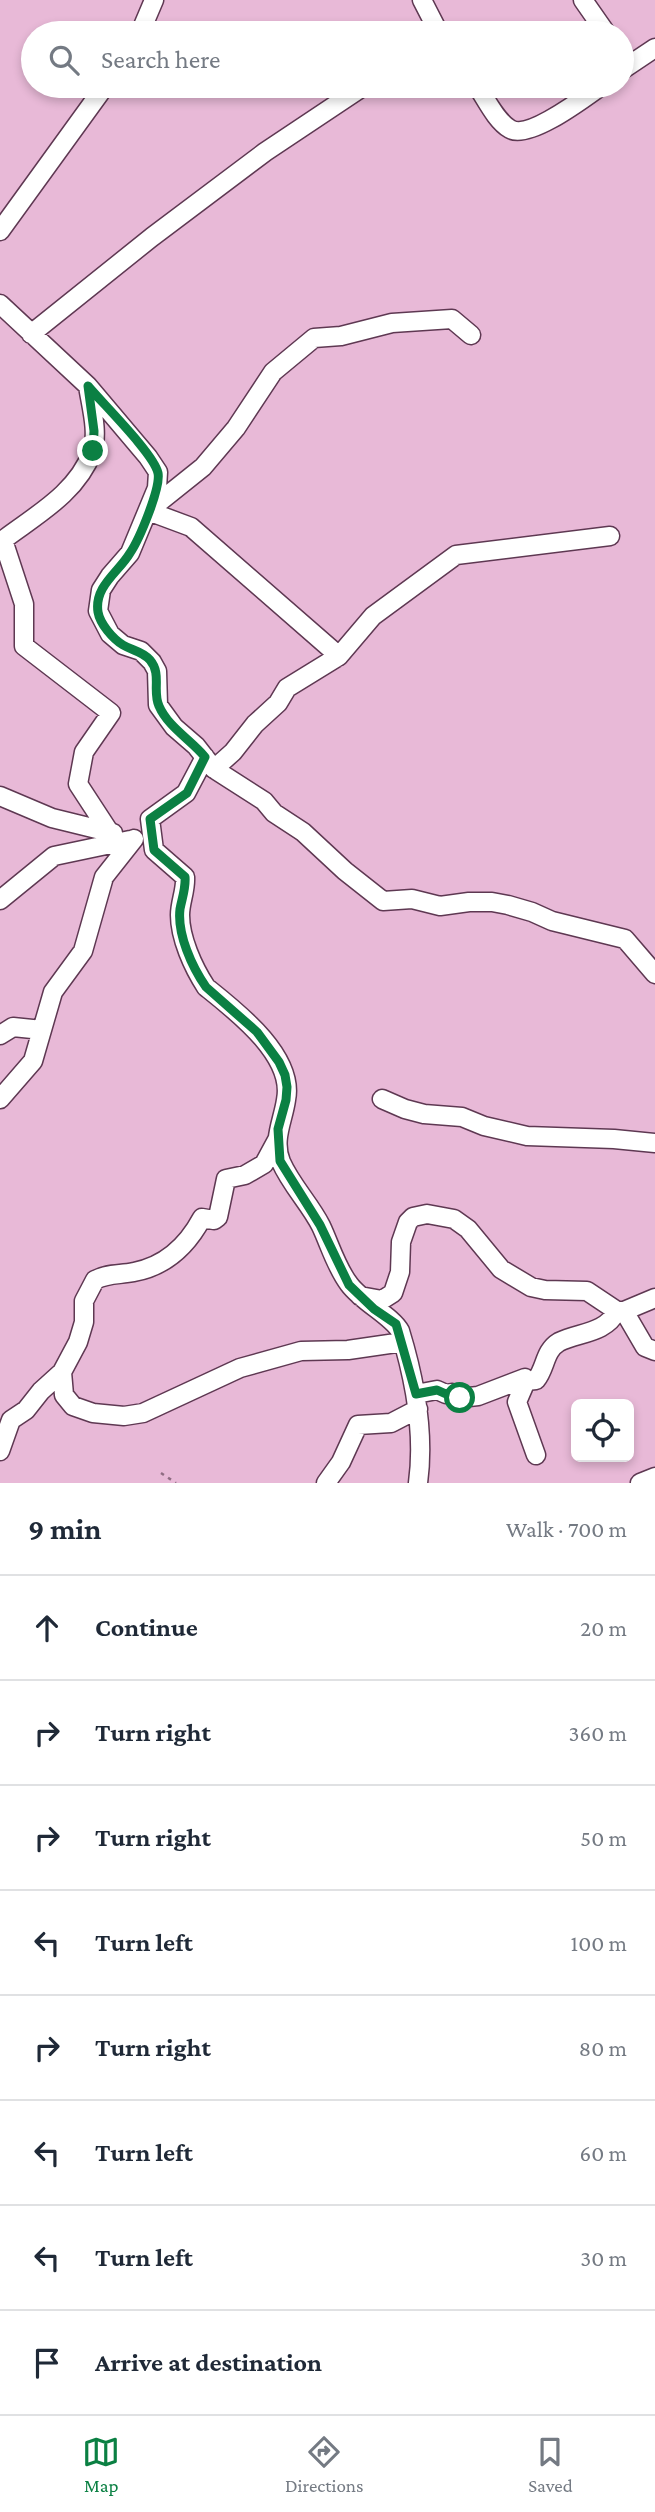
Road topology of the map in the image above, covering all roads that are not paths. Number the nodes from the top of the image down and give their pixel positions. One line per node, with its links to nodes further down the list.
1 (154, 0): 4 (street)
2 (422, 0): 5 (street)
3 (583, 0): 6 (street)
4 (145, 21)
5 (432, 21)
6 (598, 21)
7 (655, 48): 8 (street)
8 (634, 57)
9 (96, 98): 13 (street)
10 (346, 98): 15 (street)
11 (485, 98): 12 (street)
12 (582, 98)
13 (0, 231)
14 (0, 304): 15 (street)
15 (31, 334): 17 (street)
16 (471, 335): 18 (street)
17 (88, 386): 18 (street); 20 (street)
18 (149, 511): 21 (street); 22 (street)
19 (610, 536): 21 (street)
20 (9, 581): 24 (street)
21 (339, 656): 22 (street)
22 (209, 763): 27 (street); 32 (street)
23 (0, 796): 24 (street)
24 (110, 833): 25 (street)
25 (134, 839): 26 (street); 28 (street)
26 (4, 892)
27 (655, 974)
28 (42, 1030): 29 (street); 30 (street)
29 (0, 1035)
30 (0, 1099)
31 (382, 1099): 33 (street)
32 (278, 1139): 34 (street); 39 (street)
33 (655, 1143)
34 (360, 1296): 36 (street); 37 (street)
35 (655, 1298): 36 (street)
36 (620, 1311): 38 (street); 40 (street)
37 (403, 1342): 39 (street); 41 (street)
38 (655, 1351)
39 (62, 1372): 42 (street)
40 (526, 1381): 41 (street); 43 (street)
41 (417, 1402): 45 (street); 46 (street)
42 (0, 1451)
43 (536, 1455)
44 (655, 1477): 47 (street)
45 (326, 1483)
46 (418, 1483)
47 (640, 1483)

